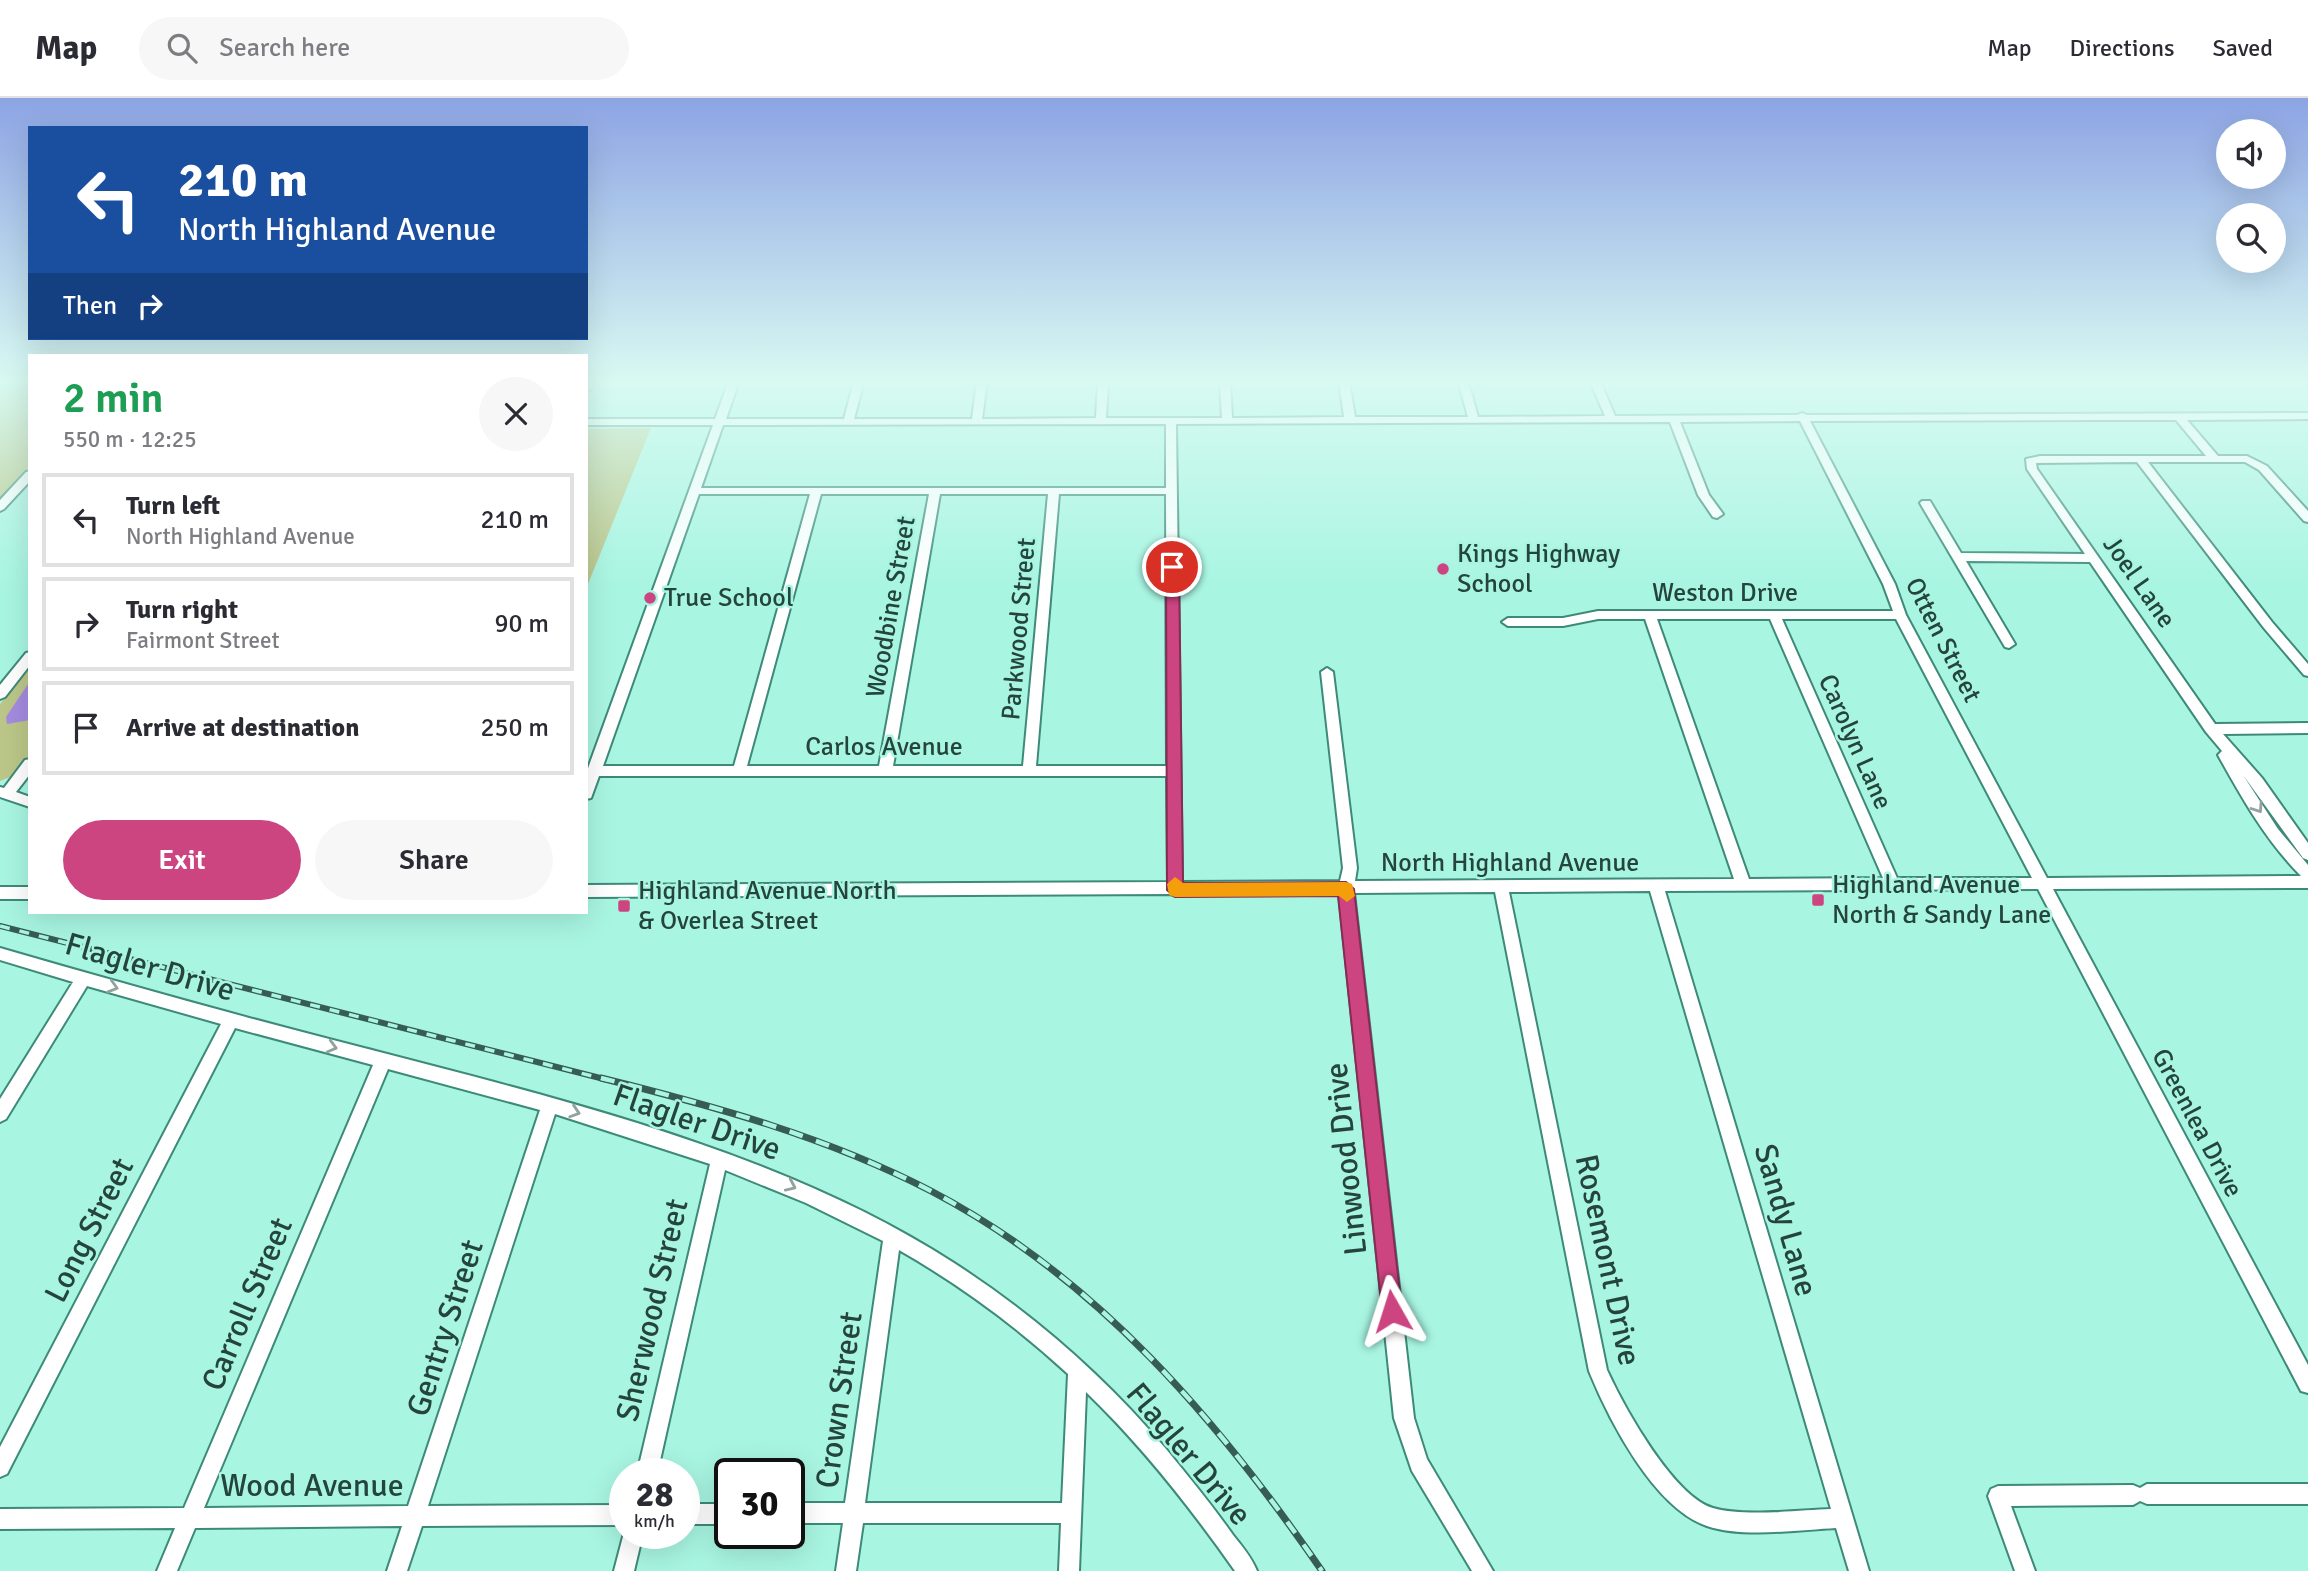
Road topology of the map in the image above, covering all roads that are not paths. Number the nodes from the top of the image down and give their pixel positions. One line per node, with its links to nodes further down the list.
1 (711, 450): 9 (street)
2 (1171, 450): 13 (street)
3 (1686, 450): 16 (street)
4 (1819, 450): 20 (street, Otten Street)
5 (2207, 450): 6 (street)
6 (2214, 458): 7 (street); 17 (street)
7 (2140, 459): 19 (street, Joel Lane); 27 (street)
8 (28, 476): 15 (street)
9 (697, 491): 10 (street); 32 (street)
10 (816, 491): 11 (street); 35 (street)
11 (935, 491): 12 (street); 33 (street, Woodbine Street)
12 (1054, 491): 13 (street); 36 (street, Parkwood Street)
13 (1172, 491): 34 (street)
14 (1926, 503): 18 (street)
15 (0, 507)
16 (1717, 514)
17 (2308, 518)
18 (1958, 557): 19 (street); 24 (street)
19 (2093, 558): 30 (street, Joel Lane)
20 (1900, 615): 22 (street, Weston Drive); 44 (street, Otten Street)
21 (1650, 617): 22 (street, Weston Drive); 23 (street, Weston Drive); 45 (street)
22 (1775, 617): 43 (street, Carolyn Lane)
23 (1508, 622)
24 (2009, 644)
25 (28, 659): 28 (street)
26 (1327, 672): 48 (street, Linwood Drive)
27 (2308, 672)
28 (0, 694)
29 (2308, 728): 30 (street)
30 (2211, 729): 40 (street, Joel Lane); 41 (street, Joel Lane, one-way to 41)
31 (28, 766): 38 (street)
32 (594, 771): 35 (street, Carlos Avenue); 37 (street)
33 (885, 771): 35 (street, Carlos Avenue); 36 (street, Carlos Avenue)
34 (1174, 771): 36 (street, Carlos Avenue); 49 (street)
35 (739, 772)
36 (1029, 772)
37 (588, 788)
38 (4, 793): 39 (street)
39 (28, 801)
40 (2308, 854)
41 (2308, 874)
42 (2308, 883): 44 (street, North Highland Avenue)
43 (1892, 885): 44 (street, North Highland Avenue); 45 (street, North Highland Avenue)
44 (2044, 885): 62 (street, Greenlea Drive)
45 (1744, 886): 46 (street, North Highland Avenue)
46 (1657, 887): 47 (street, North Highland Avenue); 72 (street, Sandy Lane)
47 (1502, 888): 48 (street, North Highland Avenue); 72 (street, Rosemont Drive)
48 (1346, 889): 49 (street, North Highland Avenue); 81 (street, Linwood Drive)
49 (1175, 890): 50 (street, North Highland Avenue)
50 (588, 891)
51 (0, 893): 52 (street)
52 (28, 893)
53 (0, 954): 54 (street, Flagler Drive)
54 (83, 978): 55 (street, Flagler Drive, one-way to 55); 58 (street)
55 (230, 1021): 56 (street, Flagler Drive, one-way to 56); 64 (street, Long Street)
56 (383, 1061): 57 (street, Flagler Drive); 70 (street, Carroll Street)
57 (550, 1104): 59 (street, Flagler Drive, one-way to 59); 71 (street, Gentry Street)
58 (0, 1114)
59 (719, 1160): 60 (street, Flagler Drive, one-way to 60); 63 (street, Sherwood Street)
60 (892, 1236): 61 (street, Flagler Drive); 67 (street, Crown Street)
61 (1077, 1373): 68 (street); 80 (street, Flagler Drive)
62 (2308, 1384)
63 (651, 1458)
64 (0, 1466)
65 (2308, 1494): 83 (street)
66 (805, 1513): 67 (street)
67 (854, 1513): 68 (street); 78 (street, Crown Street)
68 (1071, 1513): 79 (street)
69 (609, 1515): 71 (street, Wood Avenue)
70 (190, 1517): 71 (street, Wood Avenue); 73 (street, Wood Avenue); 75 (street, Carroll Street)
71 (415, 1517): 76 (street, Gentry Street)
72 (1843, 1518): 82 (street, Sandy Lane)
73 (0, 1519)
74 (629, 1549): 77 (street)
75 (167, 1571)
76 (397, 1571)
77 (624, 1571)
78 (846, 1571)
79 (1069, 1571)
80 (1247, 1571)
81 (1483, 1571)
82 (1859, 1571)
83 (2025, 1571)

